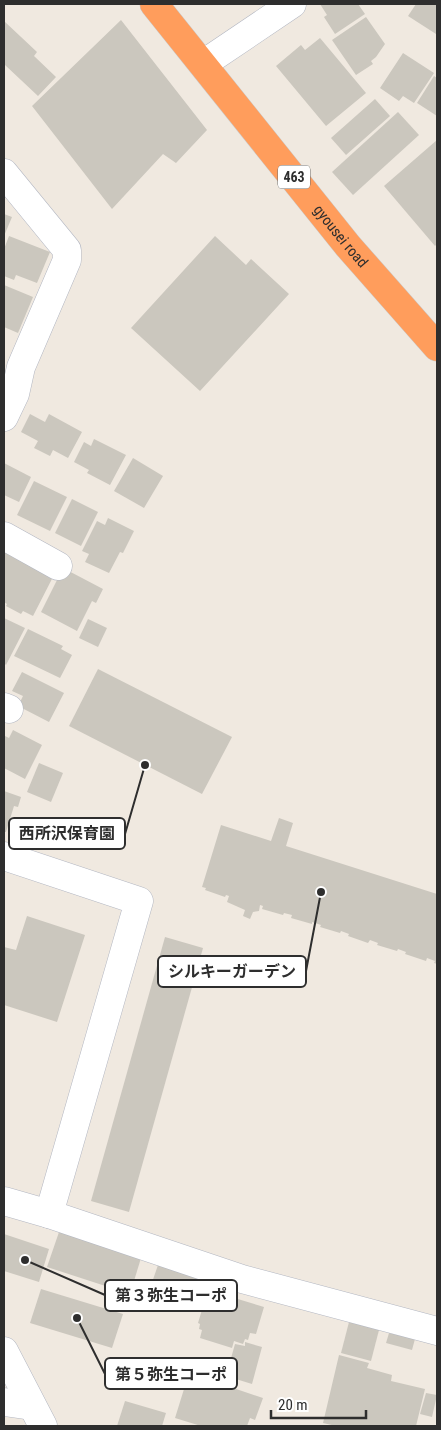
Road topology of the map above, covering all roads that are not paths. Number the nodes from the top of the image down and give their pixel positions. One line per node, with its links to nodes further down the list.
1 (154, 4): 3 (highway, gyousei road / 463)
2 (292, 4): 3 (street)
3 (203, 64): 5 (highway, gyousei road / 463)
4 (4, 172): 6 (street)
5 (437, 347)
6 (13, 362): 7 (street)
7 (4, 417)
8 (4, 536): 9 (street)
9 (58, 566)
10 (4, 856): 12 (street)
11 (4, 1201): 12 (street)
12 (50, 1214): 13 (street)
13 (437, 1331)
14 (4, 1351): 16 (street)
15 (4, 1402): 16 (street)
16 (38, 1416)

